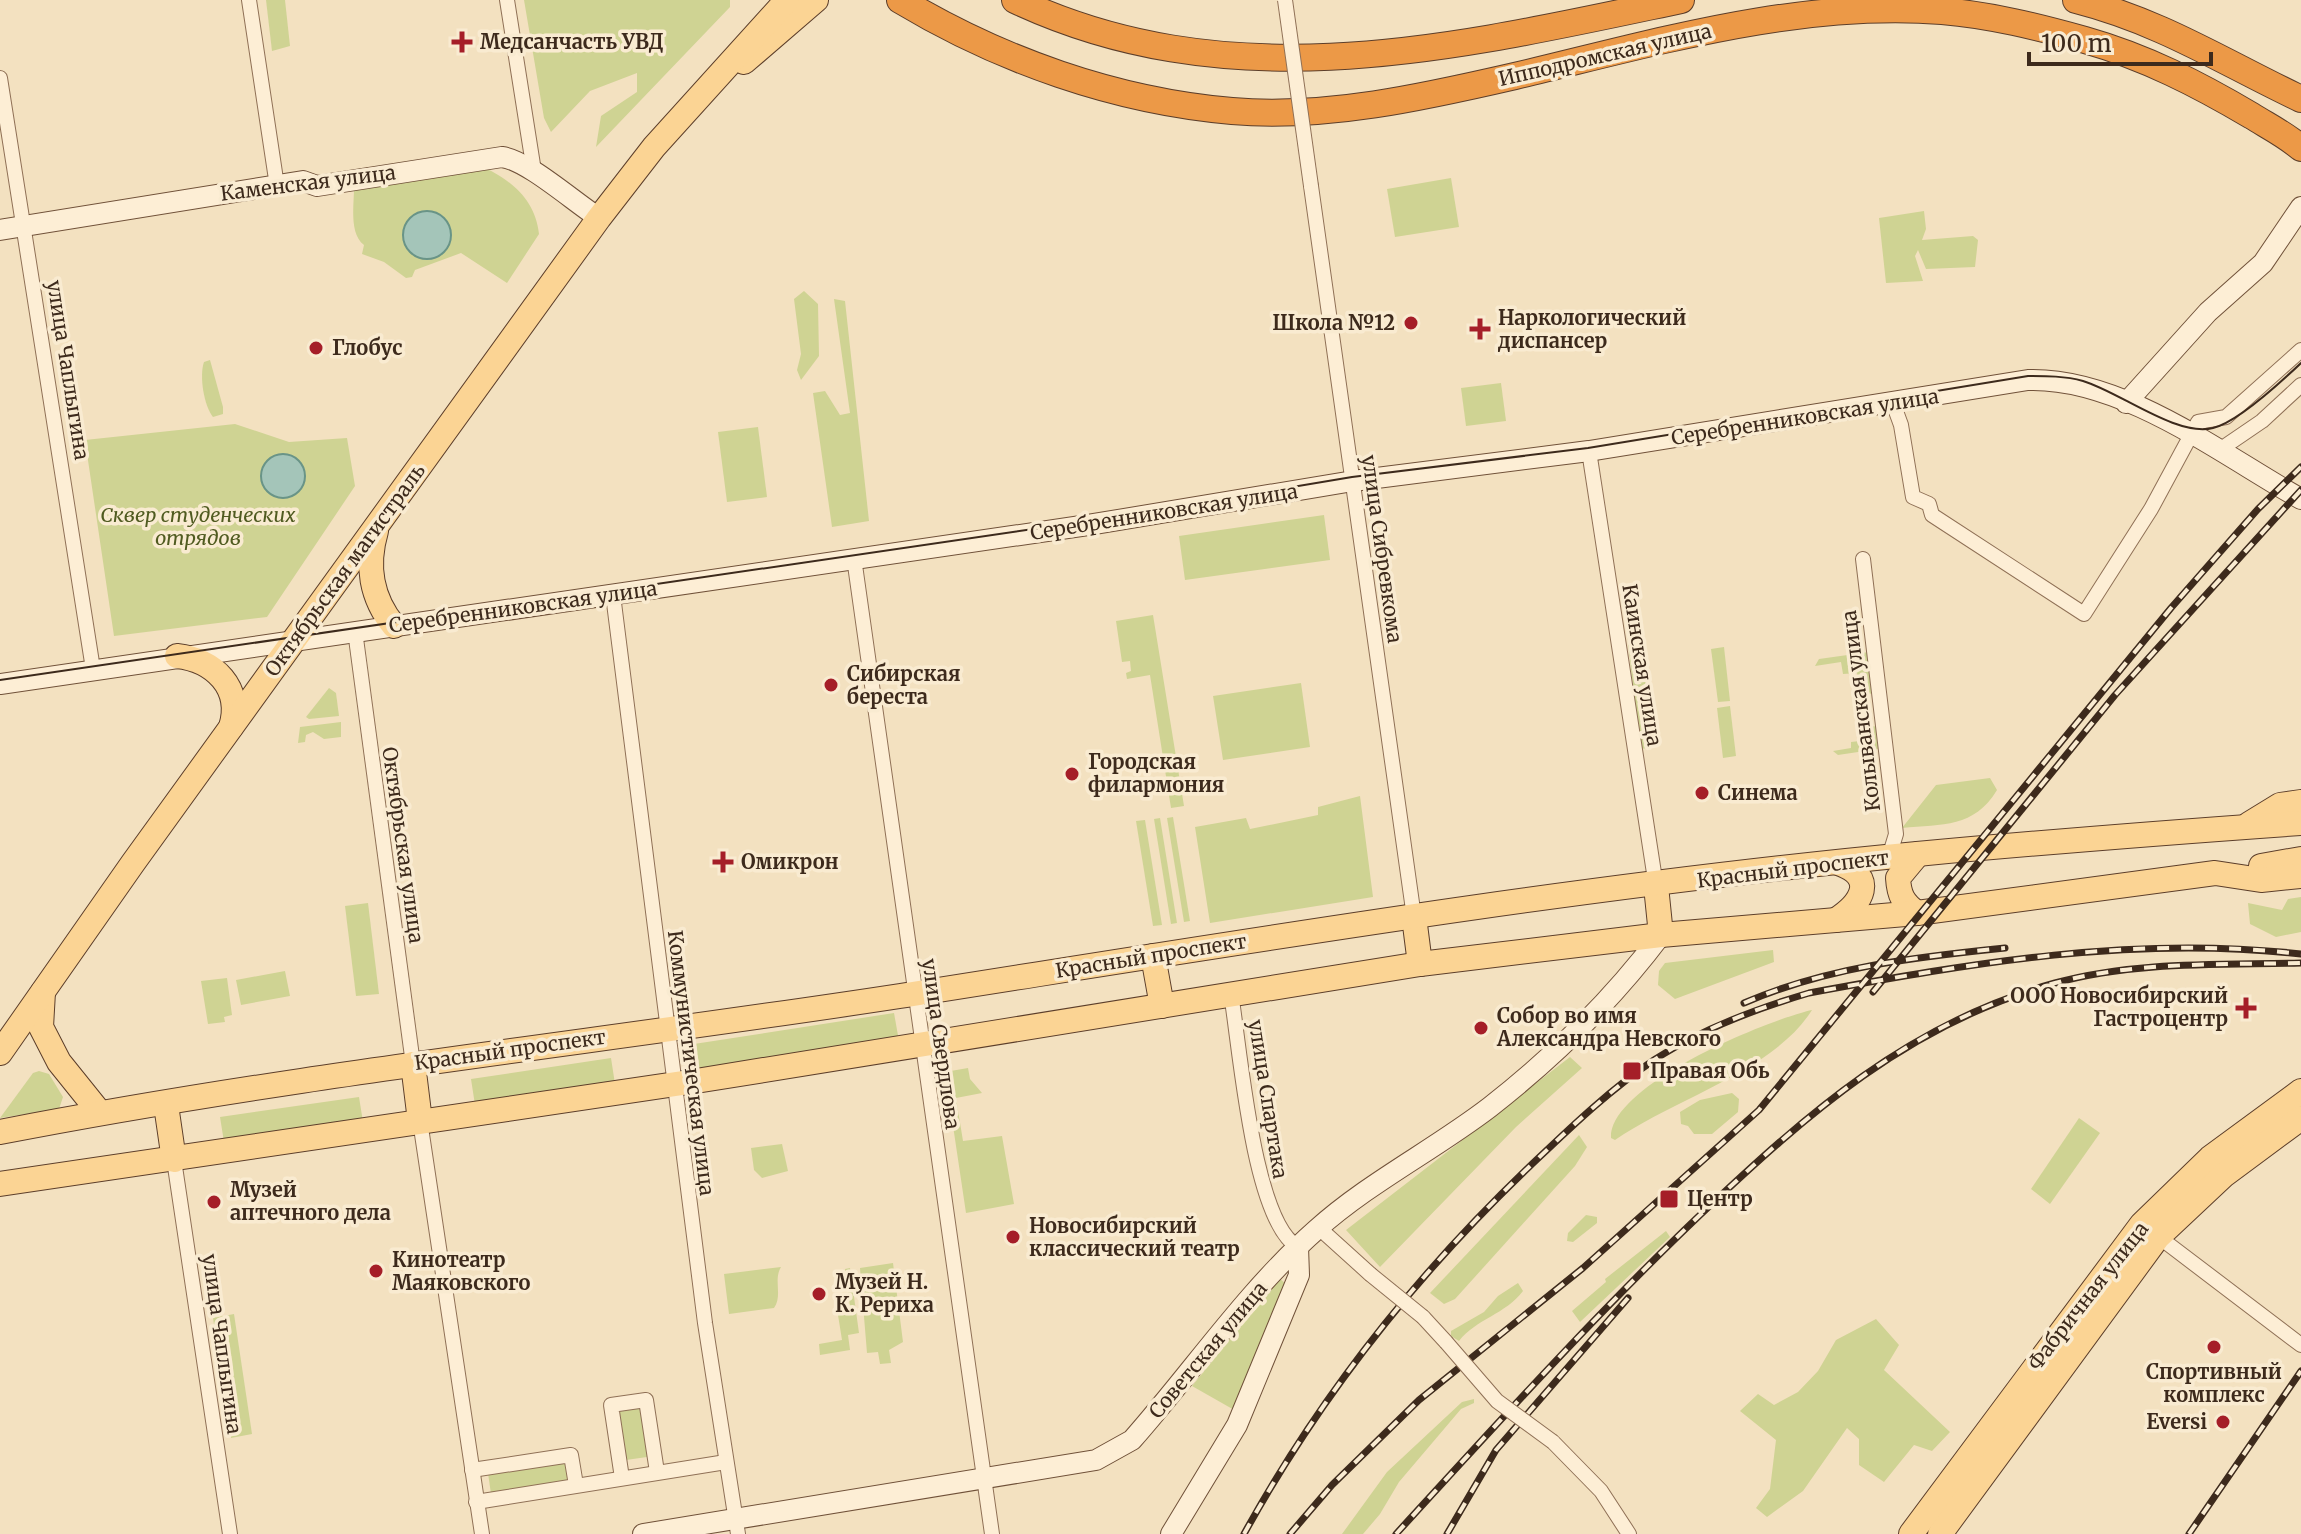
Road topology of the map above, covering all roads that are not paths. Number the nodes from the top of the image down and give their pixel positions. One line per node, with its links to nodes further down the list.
1 (249, 0): 18 (street)
2 (507, 0): 17 (street)
3 (816, 0): 10 (main road, Октябрьская магистраль)
4 (900, 0): 12 (highway, Ипподромская улица)
5 (1015, 0): 11 (highway, Ипподромская улица)
6 (1285, 0): 30 (street, улица Сибревкома, bridge)
7 (1681, 0): 11 (highway, Ипподромская улица)
8 (2076, 0): 14 (highway)
9 (1998, 9): 12 (highway, Ипподромская улица); 15 (highway, Ипподромская улица)
10 (779, 16): 20 (main road, Октябрьская магистраль)
11 (1505, 38): 12 (highway)
12 (1514, 76)
13 (0, 78): 21 (street, улица Чаплыгина)
14 (2301, 99)
15 (2298, 145): 16 (street)
16 (2301, 168)
17 (534, 171): 18 (street, Каменская улица); 20 (street, Каменская улица)
18 (277, 186): 21 (street, Каменская улица)
19 (2301, 207): 26 (street)
20 (599, 218): 32 (main road, Октябрьская магистраль)
21 (26, 227): 22 (street, Каменская улица); 40 (street, улица Чаплыгина)
22 (0, 230)
23 (2301, 350): 27 (street)
24 (2301, 385): 29 (street)
25 (1893, 403): 26 (street, Серебренниковская улица); 27 (street); 28 (street, Серебренниковская улица)
26 (2126, 403): 27 (street, Серебренниковская улица)
27 (2191, 434): 29 (street, Серебренниковская улица)
28 (1589, 451): 30 (street, Серебренниковская улица); 52 (street, Каинская улица)
29 (2218, 451): 31 (street, Серебренниковская улица)
30 (1353, 481): 33 (street, Серебренниковская улица); 54 (street, улица Сибревкома)
31 (2301, 499)
32 (378, 523): 36 (main road); 38 (main road, Октябрьская магистраль)
33 (854, 558): 35 (street, Серебренниковская улица); 60 (street, улица Свердлова)
34 (1863, 559): 47 (street, Колыванская улица)
35 (613, 595): 36 (street, Серебренниковская улица); 63 (street, Коммунистическая улица)
36 (394, 626): 37 (street, Серебренниковская улица)
37 (355, 631): 38 (street, Серебренниковская улица); 66 (street, Октябрьская улица)
38 (295, 639): 39 (street, Серебренниковская улица); 42 (main road, Октябрьская магистраль)
39 (177, 656): 40 (street, Серебренниковская улица); 42 (main road)
40 (93, 669): 41 (street, Серебренниковская улица)
41 (0, 684)
42 (229, 732): 59 (main road, Октябрьская магистраль)
43 (2301, 802): 45 (main road, Красный проспект)
44 (2301, 823): 45 (main road)
45 (2243, 827): 46 (main road, Красный проспект)
46 (1918, 854): 47 (main road, Красный проспект); 53 (main road)
47 (1889, 857): 49 (main road, Красный проспект)
48 (2301, 859): 50 (main road)
49 (1838, 863): 52 (main road, Красный проспект); 55 (main road)
50 (2215, 873): 51 (main road); 53 (main road)
51 (2301, 876)
52 (1656, 886): 54 (main road, Красный проспект); 56 (main road)
53 (1917, 913): 55 (main road)
54 (1414, 917): 57 (main road, Красный проспект); 58 (main road)
55 (1836, 920): 56 (main road)
56 (1661, 935): 58 (main road); 76 (street, Советская улица)
57 (1153, 956): 60 (main road, Красный проспект); 62 (main road)
58 (1420, 964): 61 (main road)
59 (43, 992): 65 (main road, Октябрьская магистраль); 70 (main road)
60 (914, 993): 63 (main road, Красный проспект); 64 (street, улица Свердлова)
61 (1231, 994): 62 (main road); 78 (street, улица Спартака)
62 (1162, 1006): 64 (main road)
63 (666, 1029): 66 (main road, Красный проспект); 67 (street, Коммунистическая улица)
64 (921, 1043): 67 (main road); 84 (street, улица Свердлова)
65 (0, 1053)
66 (413, 1064): 69 (main road, Красный проспект); 72 (main road)
67 (673, 1084): 72 (main road); 80 (street, Коммунистическая улица)
68 (2301, 1091): 77 (main road, Фабричная улица)
69 (166, 1105): 70 (main road, Красный проспект); 74 (main road)
70 (100, 1113): 73 (main road, Красный проспект)
71 (2301, 1118): 77 (main road, Фабричная улица)
72 (420, 1121): 74 (main road); 81 (street)
73 (0, 1132)
74 (174, 1160): 75 (main road); 88 (street, улица Чаплыгина)
75 (0, 1184)
76 (1318, 1227): 78 (street, Советская улица); 93 (street, bridge)
77 (2150, 1230): 79 (street); 94 (main road, Фабричная улица); 95 (main road, Фабричная улица)
78 (1298, 1247): 84 (street, Советская улица); 92 (street)
79 (2301, 1345)
80 (726, 1462): 82 (street); 87 (street, Коммунистическая улица)
81 (472, 1470): 85 (street); 86 (street)
82 (657, 1472): 83 (street); 83 (street)
83 (622, 1478): 85 (street)
84 (983, 1480): 87 (street, Советская улица); 91 (street, улица Свердлова)
85 (576, 1485): 86 (street)
86 (476, 1502): 89 (street)
87 (737, 1528): 90 (street, Советская улица)
88 (230, 1534)
89 (482, 1534)
90 (643, 1534)
91 (992, 1534)
92 (1171, 1534)
93 (1629, 1534)
94 (1911, 1534)
95 (1940, 1534)

